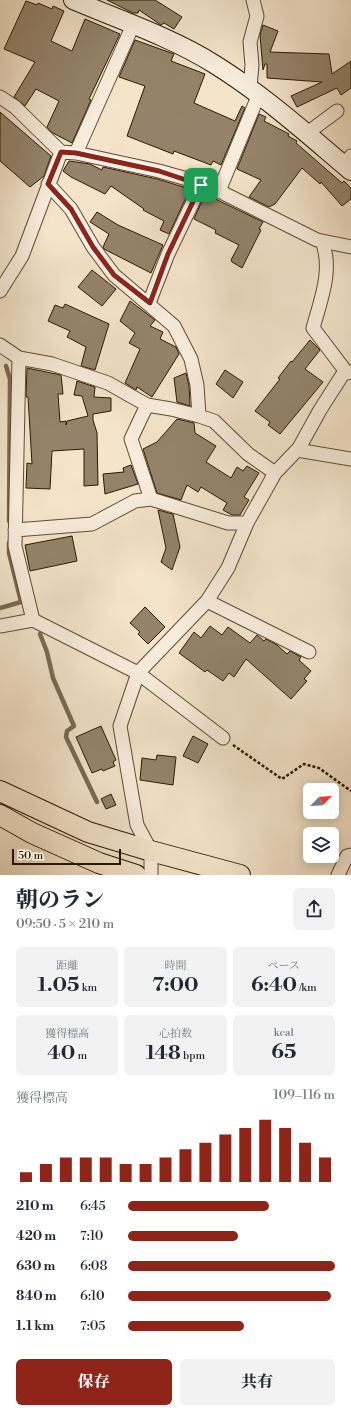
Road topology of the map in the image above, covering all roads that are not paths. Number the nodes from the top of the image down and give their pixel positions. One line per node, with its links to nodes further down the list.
1 (73, 0): 3 (street)
2 (253, 0): 5 (street)
3 (98, 5): 4 (street)
4 (134, 25): 5 (street); 10 (street)
5 (255, 91): 8 (street); 14 (street)
6 (0, 97): 9 (street)
7 (337, 111): 8 (street)
8 (306, 134): 11 (street)
9 (61, 152): 10 (street); 12 (street)
10 (76, 153): 13 (street)
11 (348, 164)
12 (48, 184): 17 (street); 18 (street)
13 (201, 185): 14 (street); 18 (street)
14 (219, 191): 15 (street)
15 (322, 240): 16 (street); 21 (street)
16 (351, 247)
17 (0, 291)
18 (150, 303): 23 (street)
19 (0, 345): 20 (street)
20 (19, 358): 22 (street); 29 (street)
21 (349, 373): 24 (street)
22 (147, 406): 23 (street); 27 (street)
23 (199, 416): 26 (street)
24 (297, 450): 25 (street); 26 (street)
25 (351, 459)
26 (274, 473): 28 (street)
27 (151, 499): 28 (street); 29 (street)
28 (247, 523): 30 (street)
29 (15, 530): 31 (street)
30 (207, 601): 33 (street); 34 (street)
31 (33, 620): 32 (street); 34 (street)
32 (0, 626)
33 (310, 652)
34 (138, 673): 35 (street); 38 (street)
35 (223, 738)
36 (0, 791): 38 (main road)
37 (0, 815): 40 (main road)
38 (151, 851): 41 (street); 42 (main road)
39 (351, 856): 43 (street)
40 (136, 875)
41 (151, 875)
42 (240, 875)
43 (338, 875)

